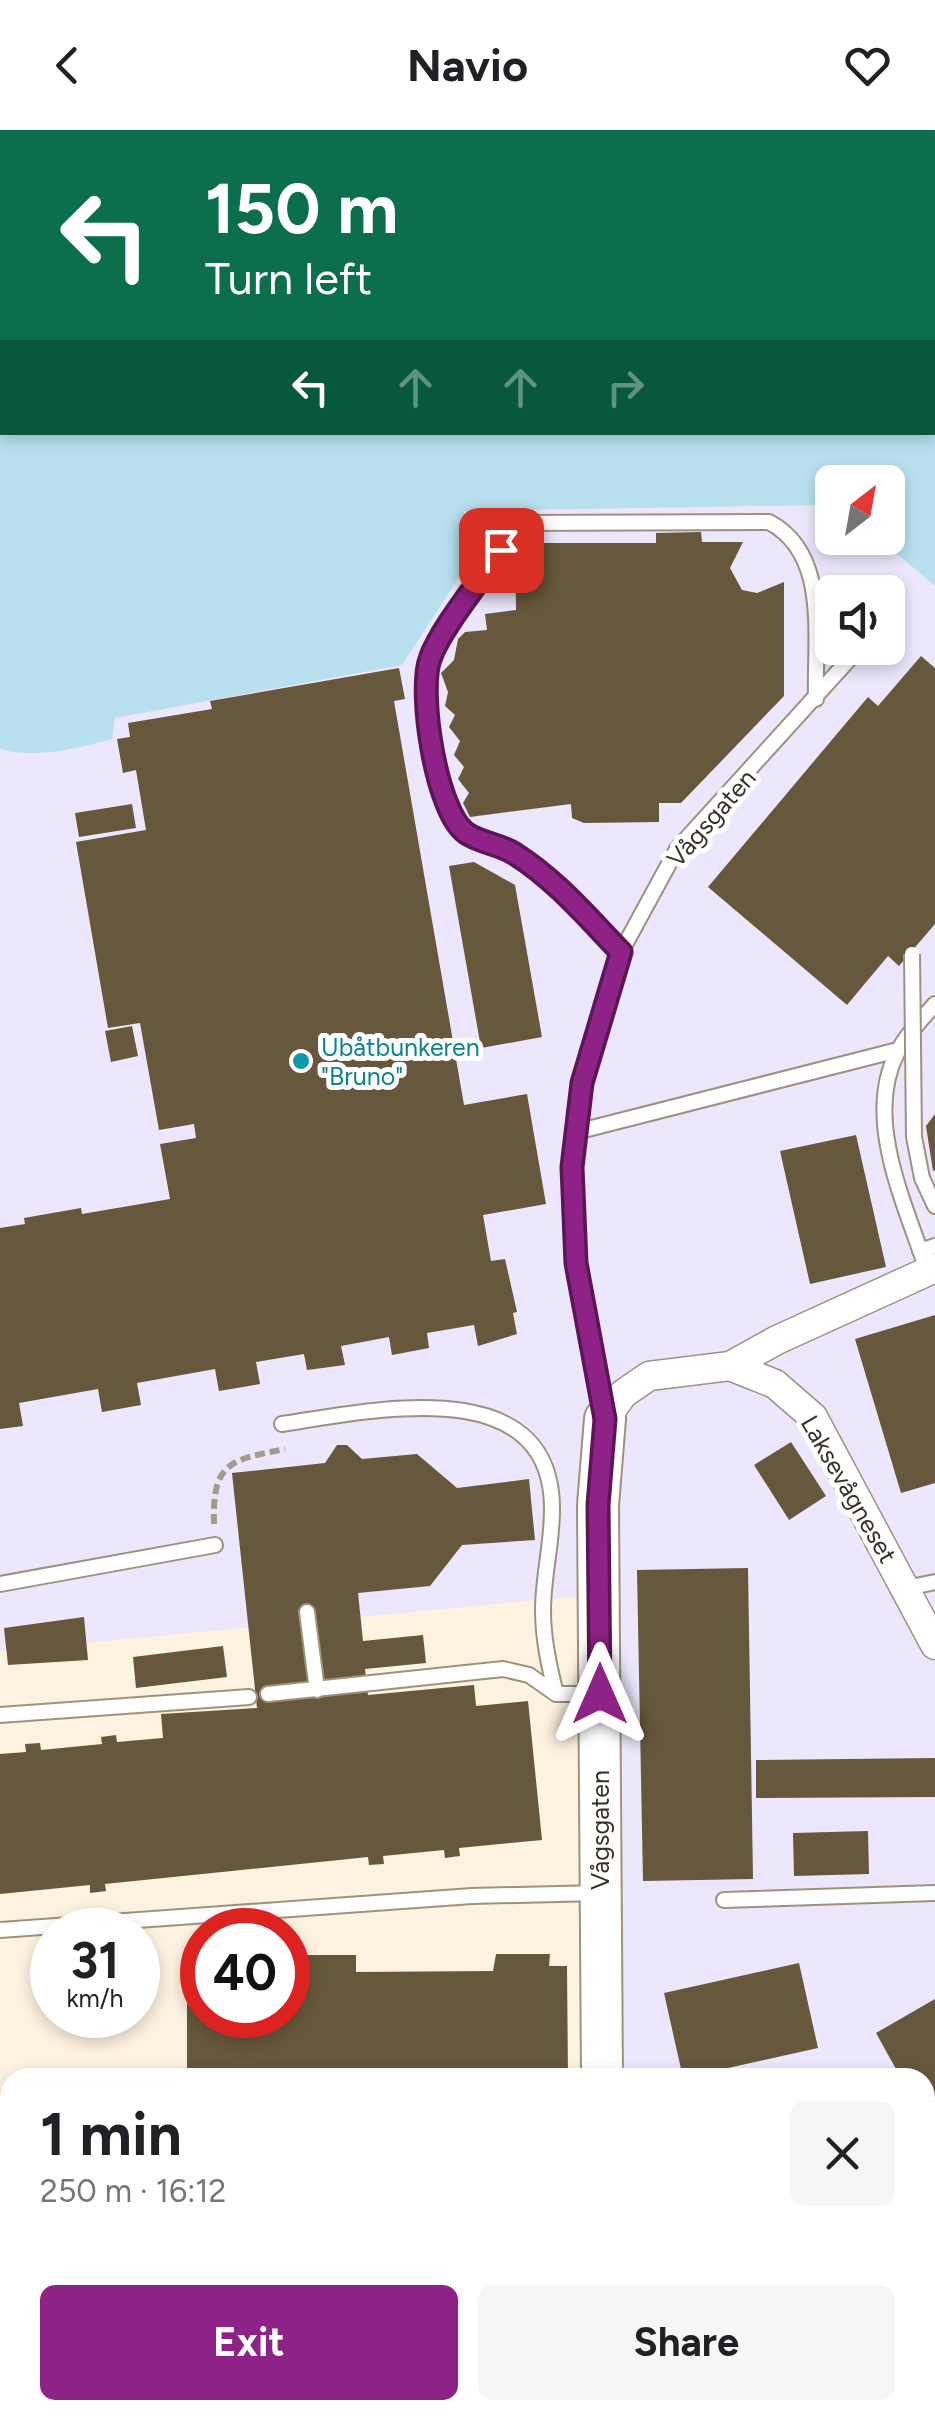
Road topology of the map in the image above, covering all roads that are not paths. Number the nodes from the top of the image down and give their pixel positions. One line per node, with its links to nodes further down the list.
1 (845, 665): 2 (lane, Vågsgaten)
2 (816, 699): 3 (lane, Vågsgaten); 3 (lane)
3 (621, 952): 7 (lane, Vågsgaten)
4 (912, 954): 8 (lane, bridge)
5 (935, 1004): 6 (lane, Laksevågneset)
6 (898, 1050): 7 (lane); 9 (lane, Laksevågneset)
7 (576, 1132): 11 (lane, Vågsgaten)
8 (935, 1206)
9 (929, 1259): 10 (street, Laksevågneset)
10 (730, 1366): 11 (street, Laksevågneset); 16 (street, Laksevågneset)
11 (605, 1419): 22 (street, Vågsgaten)
12 (282, 1424): 21 (lane)
13 (214, 1545): 15 (lane)
14 (935, 1582): 16 (lane)
15 (0, 1584)
16 (906, 1588): 18 (street, Laksevågneset)
17 (307, 1612): 19 (lane)
18 (935, 1645)
19 (317, 1690): 20 (lane); 21 (lane)
20 (268, 1694)
21 (556, 1694): 22 (lane)
22 (600, 1694): 25 (street, Vågsgaten)
23 (249, 1697): 24 (lane)
24 (0, 1714)
25 (601, 1893): 28 (lane); 29 (street, Vågsgaten)
26 (935, 1893): 27 (lane)
27 (724, 1900)
28 (0, 1930)
29 (602, 2068)

